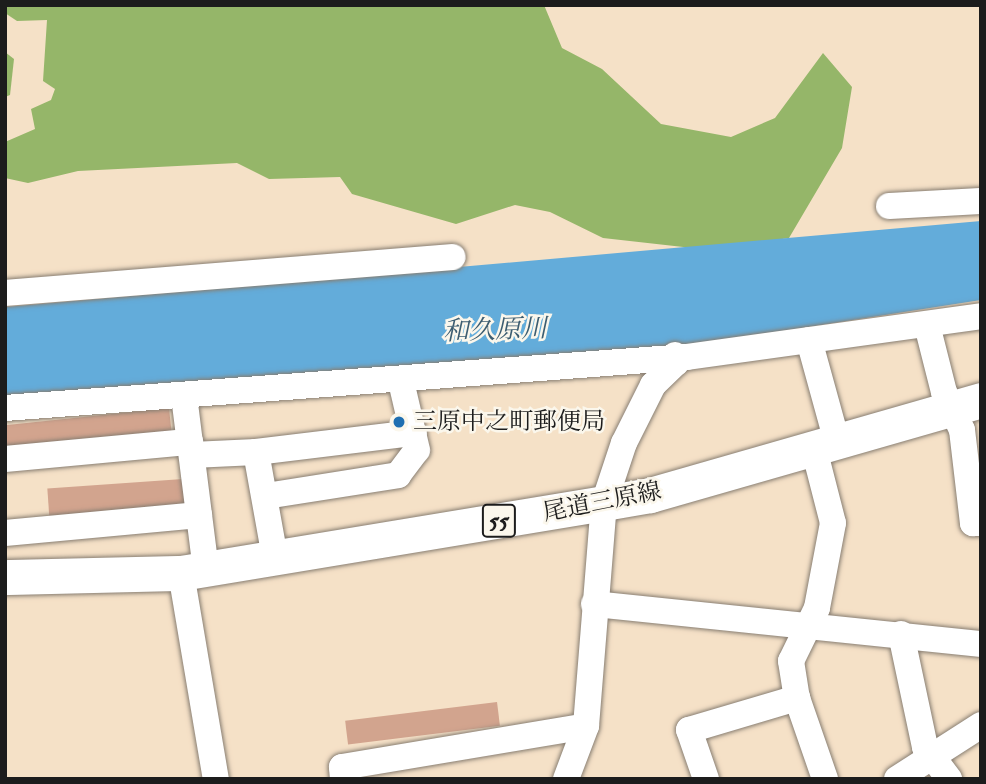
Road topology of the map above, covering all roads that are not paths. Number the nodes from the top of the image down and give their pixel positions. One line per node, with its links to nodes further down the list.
1 (981, 201): 2 (street)
2 (889, 206)
3 (453, 257): 4 (street)
4 (5, 293)
5 (981, 316): 6 (street)
6 (927, 325): 7 (street); 11 (street)
7 (809, 340): 8 (street); 14 (street)
8 (675, 355): 9 (street); 19 (street)
9 (401, 381): 10 (street); 13 (street)
10 (184, 396): 12 (street); 15 (street)
11 (967, 404): 14 (main road, 尾道三原線 / 55); 21 (street)
12 (5, 408)
13 (414, 433): 16 (street); 18 (street)
14 (825, 446): 19 (main road, 尾道三原線 / 55); 27 (street)
15 (191, 448): 16 (street); 17 (street); 20 (street)
16 (256, 453): 18 (street)
17 (5, 459)
18 (266, 496): 23 (street)
19 (604, 503): 23 (main road, 尾道三原線 / 55); 26 (street)
20 (200, 515): 22 (street); 24 (street)
21 (981, 523)
22 (5, 533)
23 (275, 558): 24 (main road, 尾道三原線 / 55)
24 (194, 571): 25 (main road, 尾道三原線 / 55); 35 (street)
25 (5, 577)
26 (594, 604): 27 (street); 32 (street)
27 (805, 627): 28 (street); 30 (street)
28 (901, 634): 29 (street); 33 (street)
29 (981, 644)
30 (797, 698): 38 (street); 39 (street)
31 (981, 725): 33 (street)
32 (586, 726): 36 (street); 37 (street)
33 (934, 755): 34 (street); 40 (street)
34 (900, 778)
35 (216, 779)
36 (343, 779)
37 (566, 779)
38 (706, 779)
39 (825, 779)
40 (949, 779)

